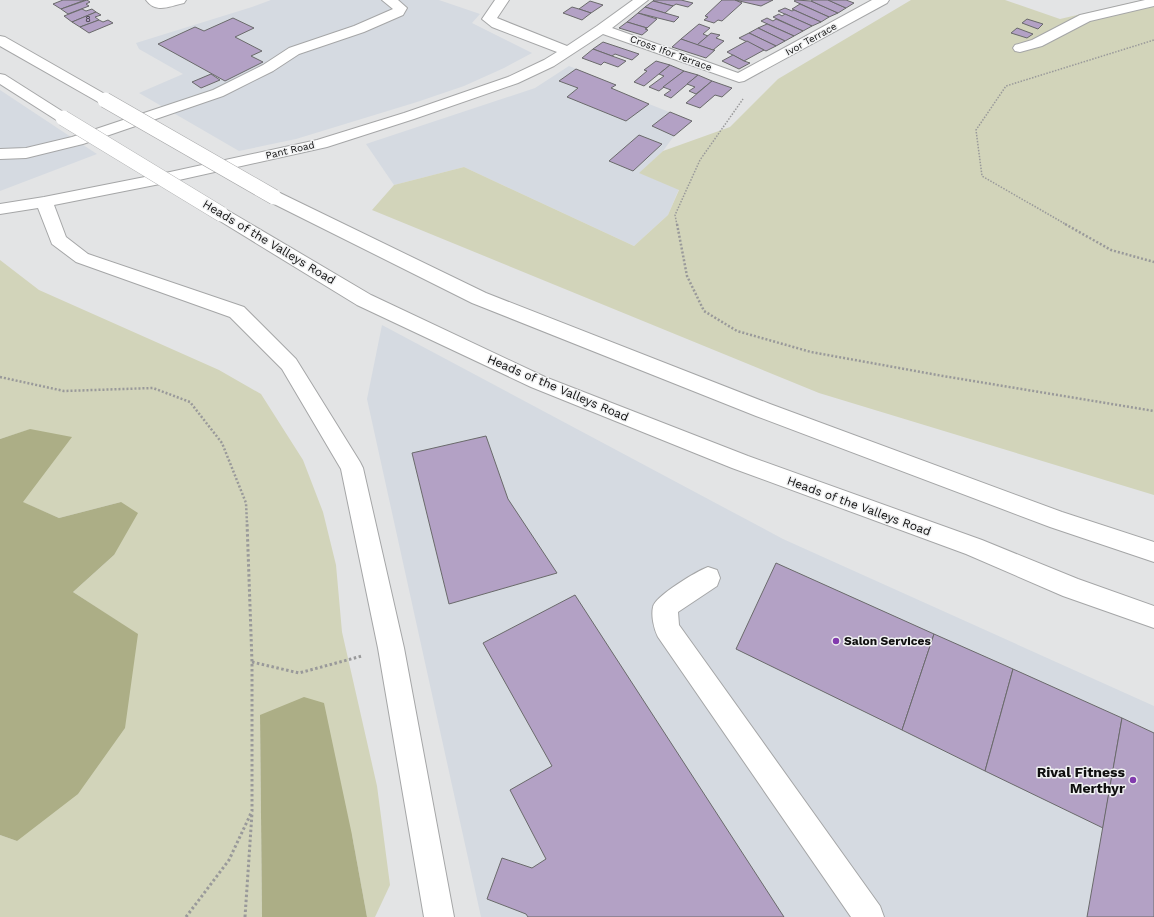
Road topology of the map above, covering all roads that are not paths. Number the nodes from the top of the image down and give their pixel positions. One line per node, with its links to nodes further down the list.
1 (179, 0): 6 (main road)
2 (389, 0): 14 (main road)
3 (502, 0): 11 (main road)
4 (641, 0): 8 (main road, Pant Road)
5 (882, 0): 13 (main road, Ivor Terrace)
6 (156, 2)
7 (1154, 2): 10 (main road)
8 (602, 29): 11 (main road, Pant Road); 13 (main road, Cross Ifor Terrace)
9 (0, 40): 17 (main road, bridge)
10 (1020, 48)
11 (568, 52): 15 (main road, Pant Road)
12 (0, 78): 19 (main road, Heads of the Valleys Road, bridge)
13 (739, 78)
14 (0, 154)
15 (44, 202): 16 (main road, Pant Road); 20 (main road)
16 (0, 209)
17 (1154, 552)
18 (708, 578): 21 (main road)
19 (1154, 616)
20 (439, 917)
21 (869, 917)

